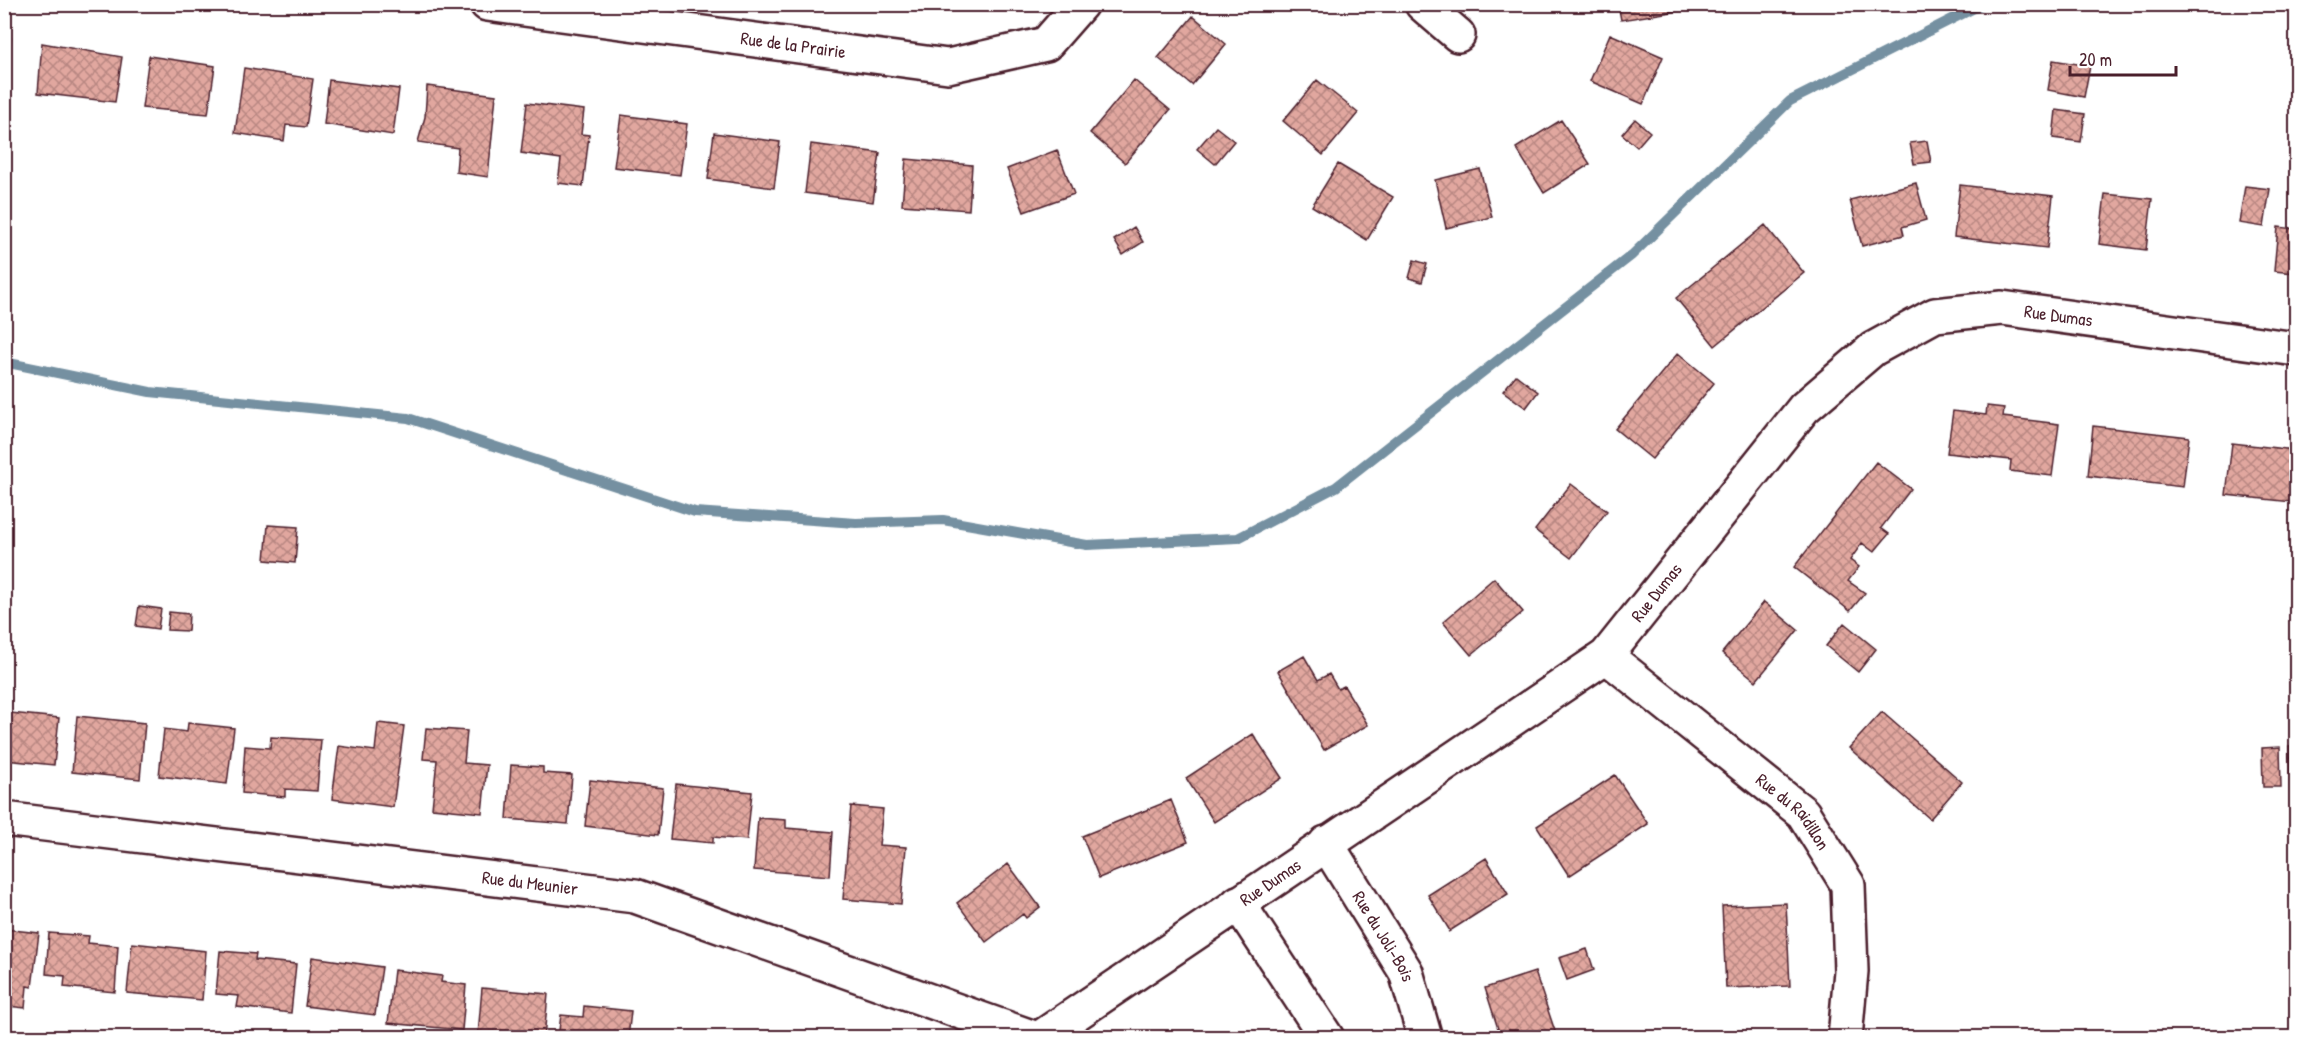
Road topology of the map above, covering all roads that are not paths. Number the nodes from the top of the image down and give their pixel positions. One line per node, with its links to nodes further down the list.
1 (487, 4): 2 (street, Rue de la Prairie)
2 (1081, 4)
3 (1422, 4): 4 (street)
4 (1458, 35)
5 (2296, 349): 6 (street, Rue Dumas)
6 (1606, 656): 8 (street, Rue Dumas); 14 (street, Rue du Raidillon)
7 (4, 819): 10 (street, Rue du Meunier)
8 (1326, 843): 9 (street, Rue Dumas); 13 (street, Rue du Joli-Bois)
9 (1238, 903): 11 (street, Rue Dumas); 12 (street)
10 (1034, 1038)
11 (1040, 1038)
12 (1327, 1038)
13 (1425, 1038)
14 (1845, 1038)

